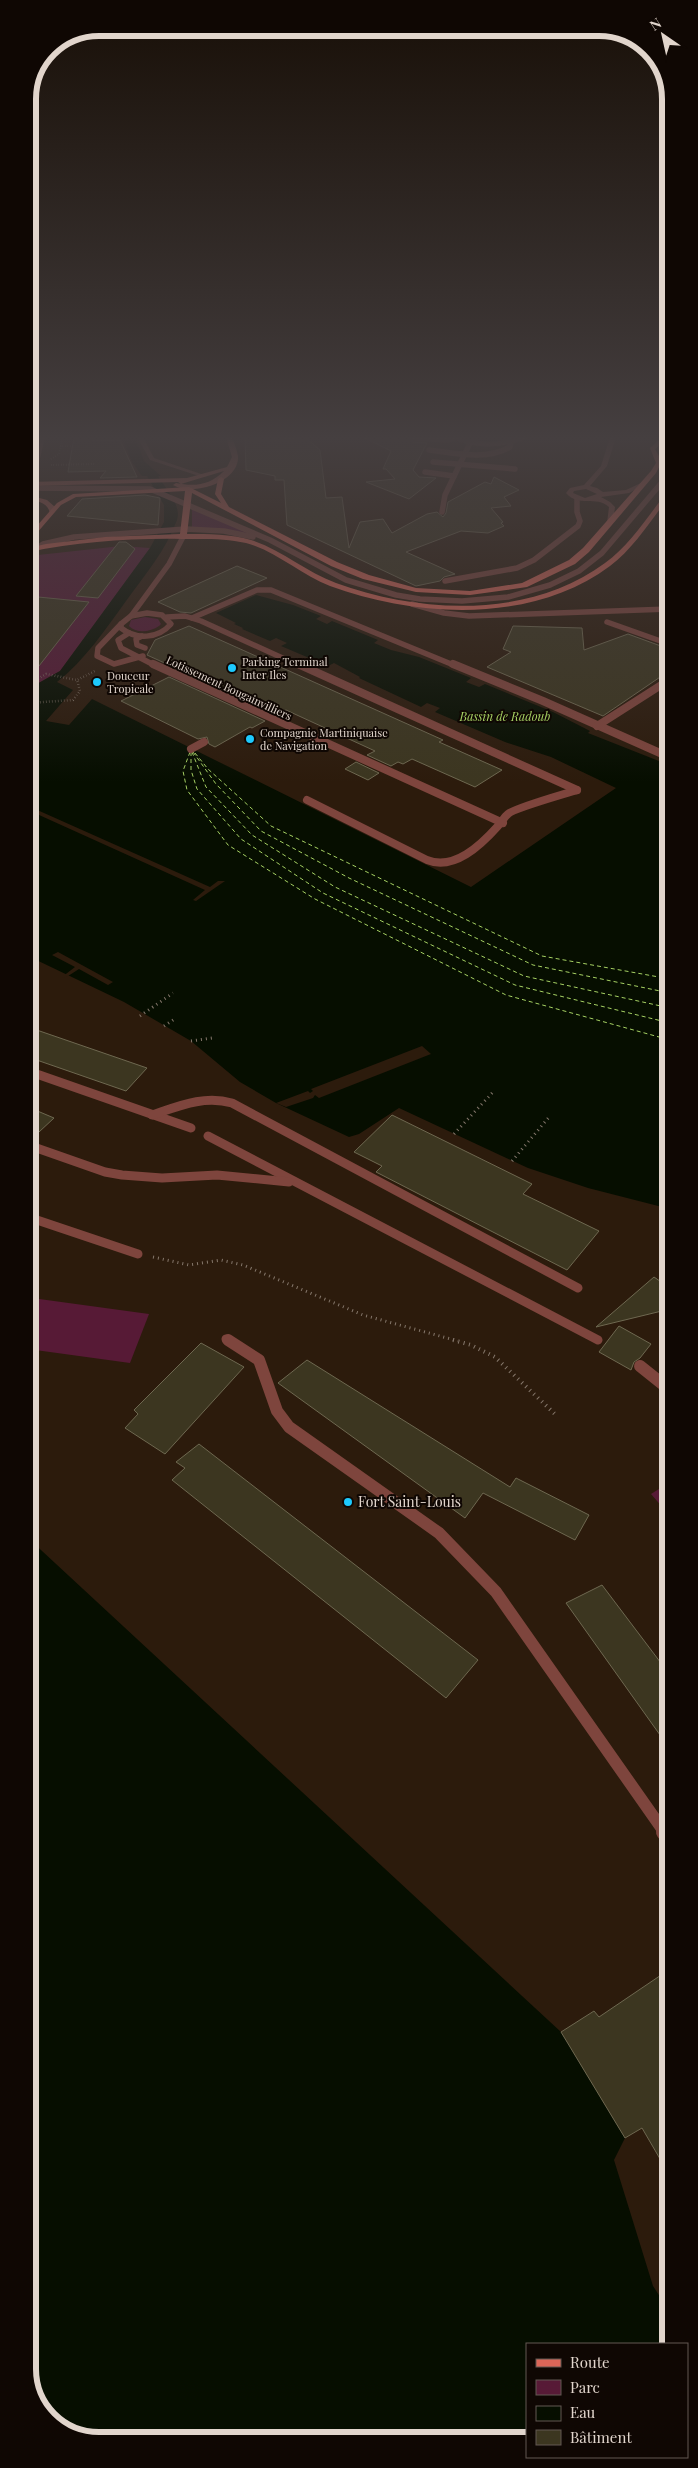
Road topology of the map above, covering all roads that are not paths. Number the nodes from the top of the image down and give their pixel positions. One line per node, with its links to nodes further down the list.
1 (176, 552): 12 (lane)
2 (271, 552): 10 (main road)
3 (293, 552): 7 (lane)
4 (312, 552): 6 (main road)
5 (544, 552): 9 (lane)
6 (582, 552)
7 (603, 552)
8 (618, 552): 10 (main road)
9 (445, 581)
10 (412, 604): 11 (lane)
11 (662, 609)
12 (132, 616): 13 (lane); 16 (lane)
13 (167, 617): 14 (lane); 18 (lane)
14 (192, 618): 25 (lane); 30 (lane)
15 (608, 622): 19 (lane)
16 (121, 624): 17 (lane); 21 (lane)
17 (131, 634): 18 (lane); 20 (lane); 21 (lane, Lotissement Bougainvilliers)
18 (142, 636): 20 (lane)
19 (662, 641)
20 (145, 651): 21 (lane)
21 (139, 658): 23 (lane, Lotissement Bougainvilliers)
22 (662, 685): 25 (lane)
23 (257, 712): 24 (lane); 30 (lane, Lotissement Bougainvilliers)
24 (248, 717)
25 (597, 726): 28 (lane)
26 (204, 742): 27 (lane)
27 (191, 749)
28 (662, 754)
29 (307, 800): 30 (lane)
30 (503, 823)
31 (36, 1074): 32 (lane)
32 (152, 1115): 33 (lane); 39 (lane)
33 (191, 1128)
34 (208, 1136): 36 (lane)
35 (36, 1148): 36 (lane)
36 (294, 1182): 41 (lane)
37 (36, 1220): 38 (lane)
38 (138, 1254)
39 (578, 1288)
40 (226, 1339): 44 (lane)
41 (598, 1340)
42 (640, 1366): 43 (lane)
43 (662, 1384)
44 (662, 1828)

